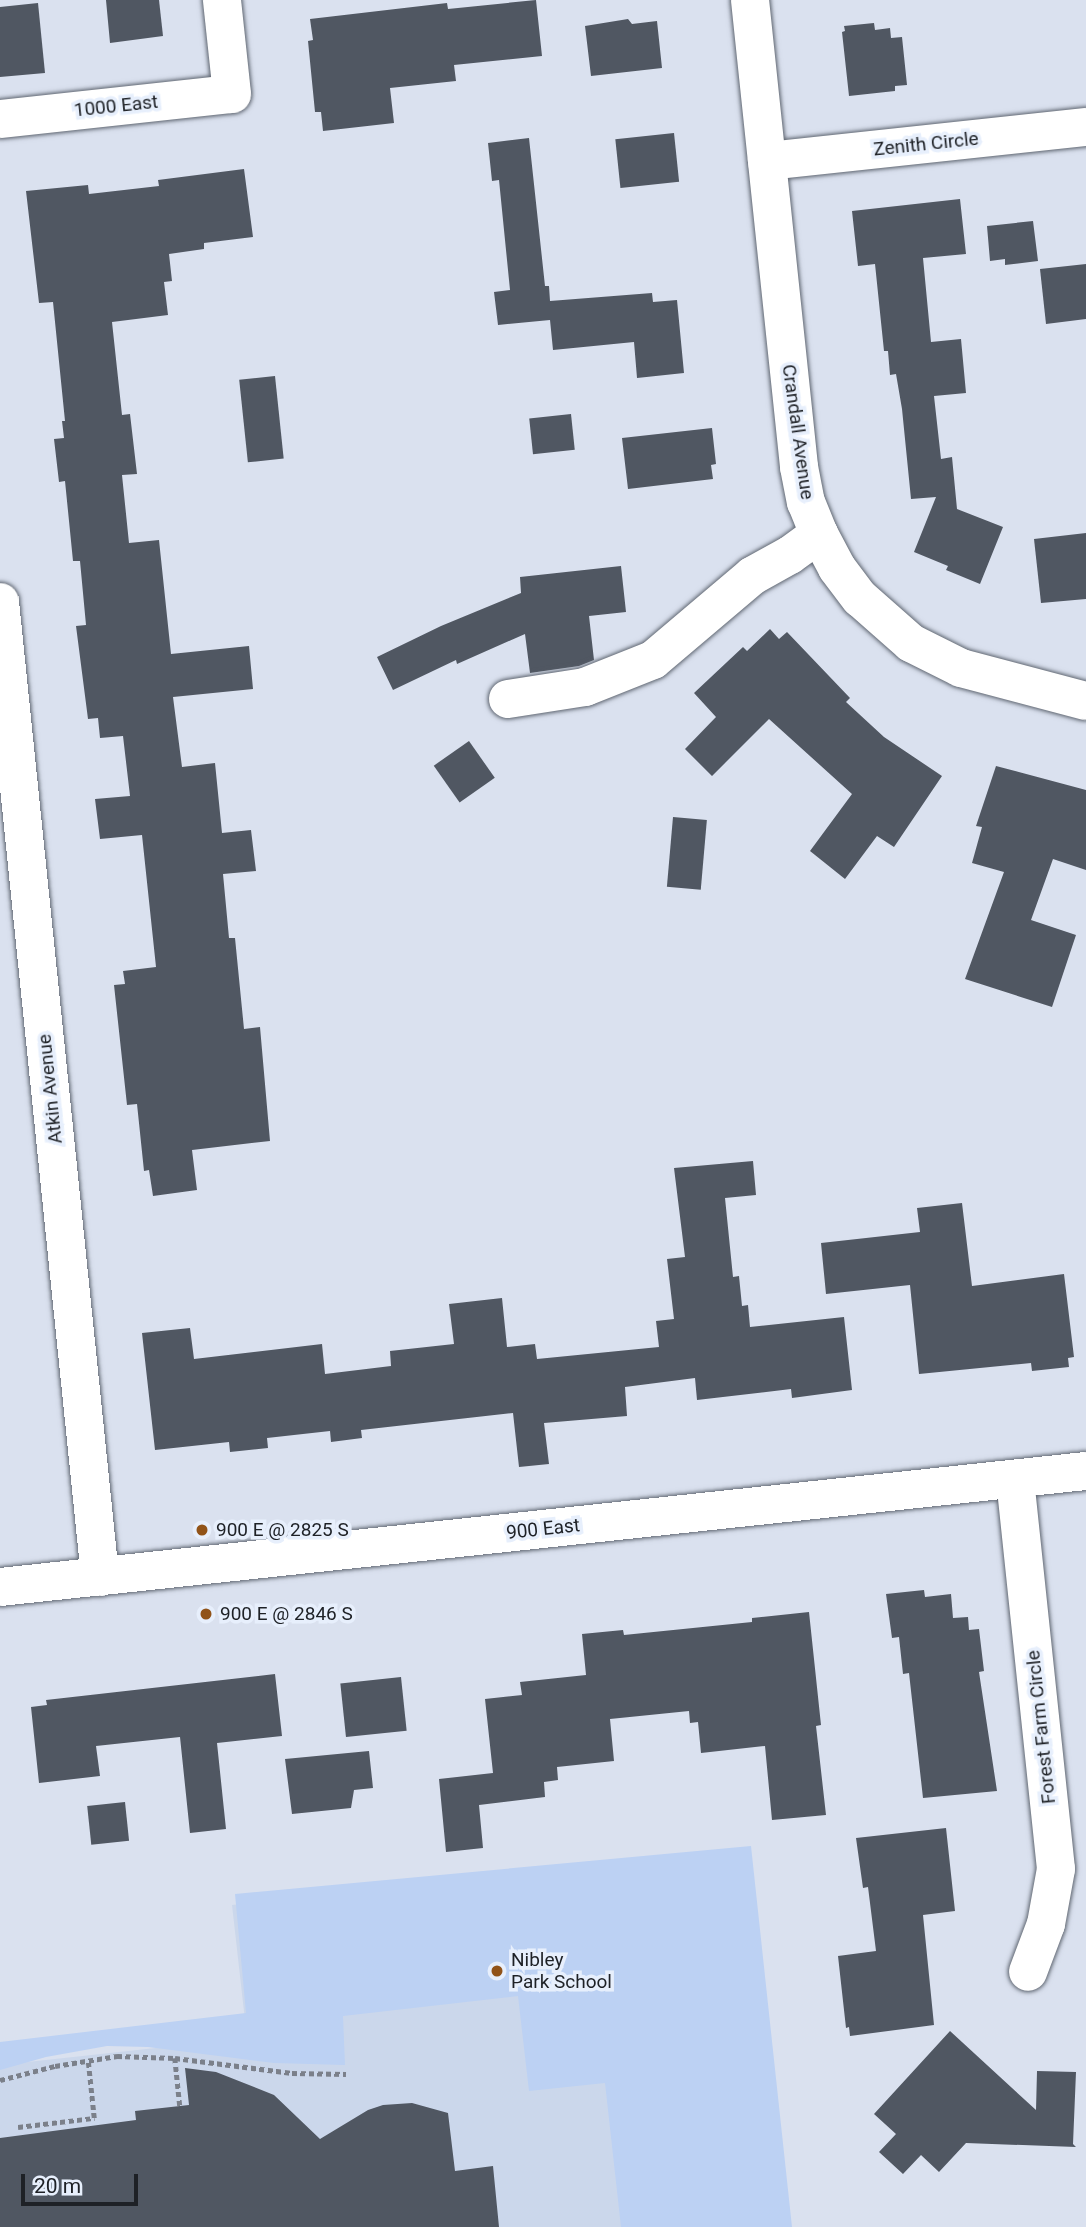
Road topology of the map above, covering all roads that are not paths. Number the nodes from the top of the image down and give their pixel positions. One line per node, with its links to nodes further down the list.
1 (222, 0): 3 (street, 1000 East)
2 (750, 0): 5 (street, Crandall Avenue)
3 (0, 118)
4 (1086, 127): 5 (street, Zenith Circle)
5 (766, 161): 6 (street, Crandall Avenue)
6 (819, 534): 8 (street); 9 (street, Crandall Avenue)
7 (0, 602): 12 (street, Atkin Avenue)
8 (508, 699)
9 (1086, 701)
10 (1086, 1471): 11 (street, 900 East)
11 (1015, 1479): 12 (street, 900 East); 14 (street, Forest Farm Circle)
12 (100, 1577): 13 (street, 900 East)
13 (0, 1587)
14 (1028, 1972)

